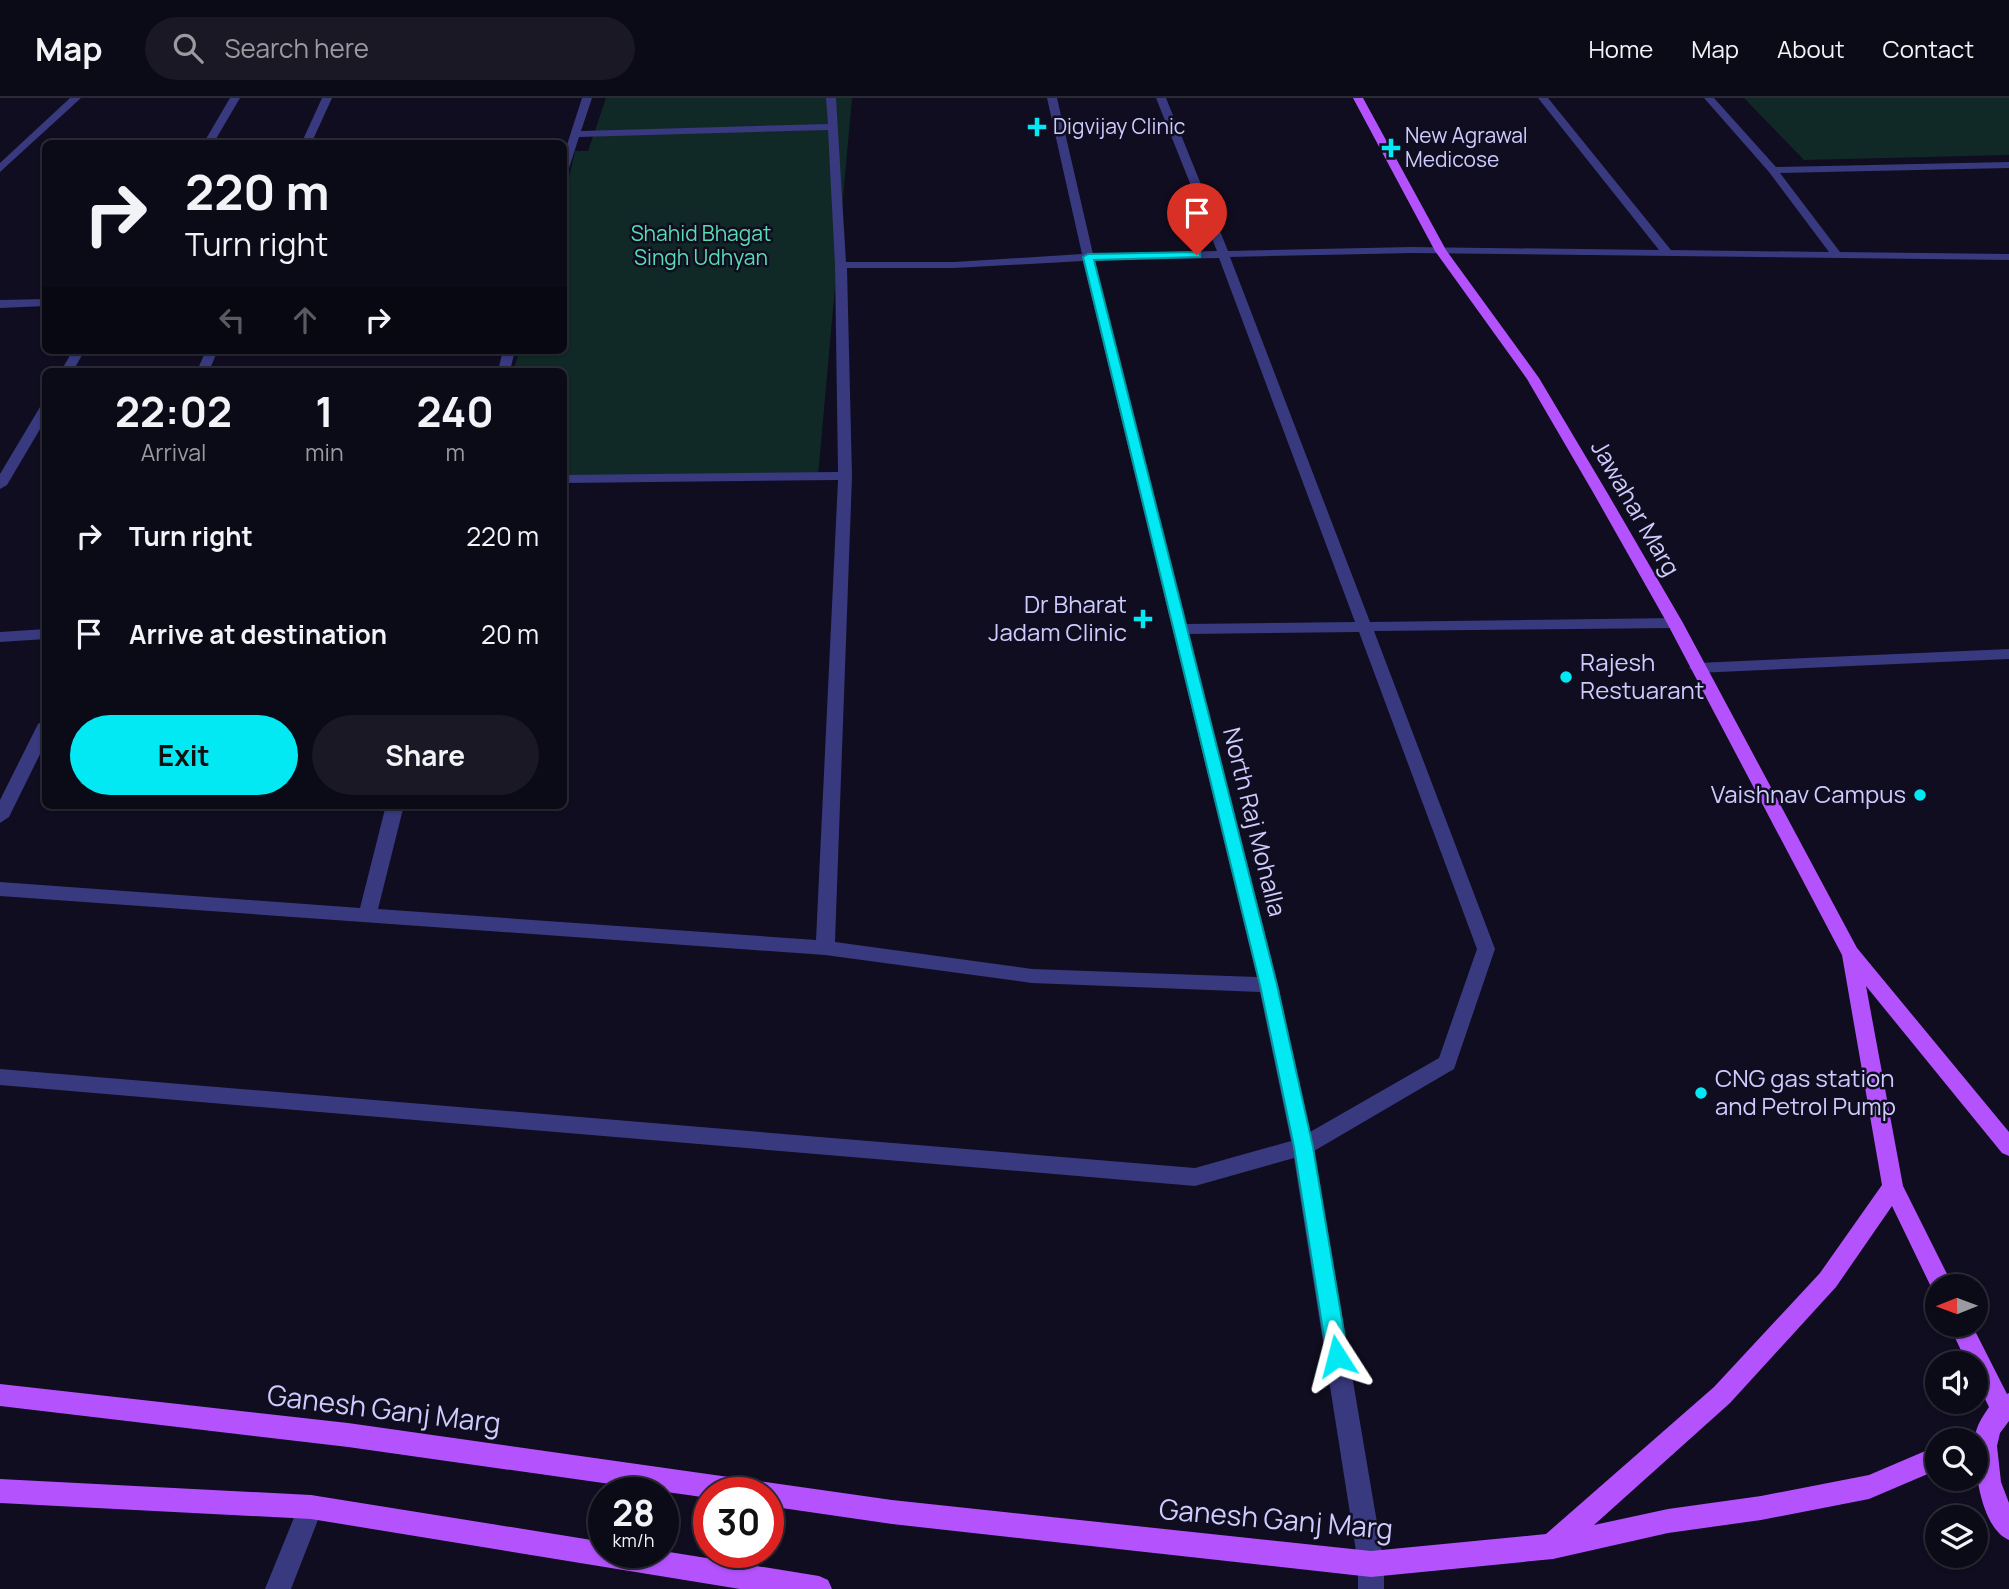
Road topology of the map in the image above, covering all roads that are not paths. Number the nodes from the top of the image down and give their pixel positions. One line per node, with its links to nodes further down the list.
1 (76, 98): 17 (street)
2 (235, 98): 13 (street)
3 (327, 98): 14 (street)
4 (587, 98): 12 (street)
5 (831, 98): 11 (street)
6 (1052, 98): 23 (street, North Raj Mohalla)
7 (1161, 98): 22 (street)
8 (1359, 98): 19 (main road, Jawahar Marg)
9 (1543, 98): 20 (street)
10 (1709, 98): 18 (street)
11 (831, 127): 12 (street); 25 (street)
12 (575, 134): 15 (street)
13 (210, 140)
14 (308, 140)
15 (567, 159)
16 (2009, 165): 18 (street)
17 (0, 169)
18 (1773, 170): 21 (street)
19 (1441, 251): 20 (street); 22 (street); 32 (main road, Jawahar Marg)
20 (1668, 253): 21 (street)
21 (1837, 254): 24 (street)
22 (1224, 255): 23 (street); 33 (street)
23 (1088, 257): 25 (street); 34 (street, North Raj Mohalla)
24 (2009, 257)
25 (841, 265): 29 (street)
26 (42, 302): 27 (street)
27 (0, 304)
28 (42, 414): 31 (street)
29 (845, 476): 30 (street); 44 (street)
30 (567, 479)
31 (0, 485)
32 (1675, 623): 33 (street); 38 (main road, Jawahar Marg)
33 (1362, 626): 34 (street); 48 (street)
34 (1182, 629): 46 (street, North Raj Mohalla)
35 (42, 634): 36 (street)
36 (0, 637)
37 (2009, 654): 38 (street)
38 (1698, 667): 45 (main road, Jawahar Marg)
39 (42, 732): 41 (street)
40 (394, 809): 43 (street)
41 (0, 817)
42 (0, 889): 43 (street)
43 (367, 915): 44 (street)
44 (825, 948): 46 (street)
45 (1850, 953): 49 (main road); 50 (main road)
46 (1268, 985): 48 (street, North Raj Mohalla)
47 (0, 1077): 48 (street)
48 (1303, 1147): 64 (street, North Raj Mohalla)
49 (2009, 1147)
50 (1893, 1187): 51 (main road); 63 (main road)
51 (1936, 1274)
52 (1967, 1337): 54 (main road)
53 (0, 1395): 58 (main road, Ganesh Ganj Marg)
54 (2005, 1407): 55 (main road)
55 (1988, 1430)
56 (1925, 1463): 63 (main road, Ganesh Ganj Marg)
57 (1988, 1481): 62 (main road)
58 (693, 1484)
59 (0, 1491): 61 (main road)
60 (784, 1496): 64 (main road, Ganesh Ganj Marg)
61 (311, 1507): 65 (street); 66 (main road)
62 (2009, 1528)
63 (1553, 1546): 64 (main road, Ganesh Ganj Marg)
64 (1371, 1577)
65 (278, 1589)
66 (819, 1589)

